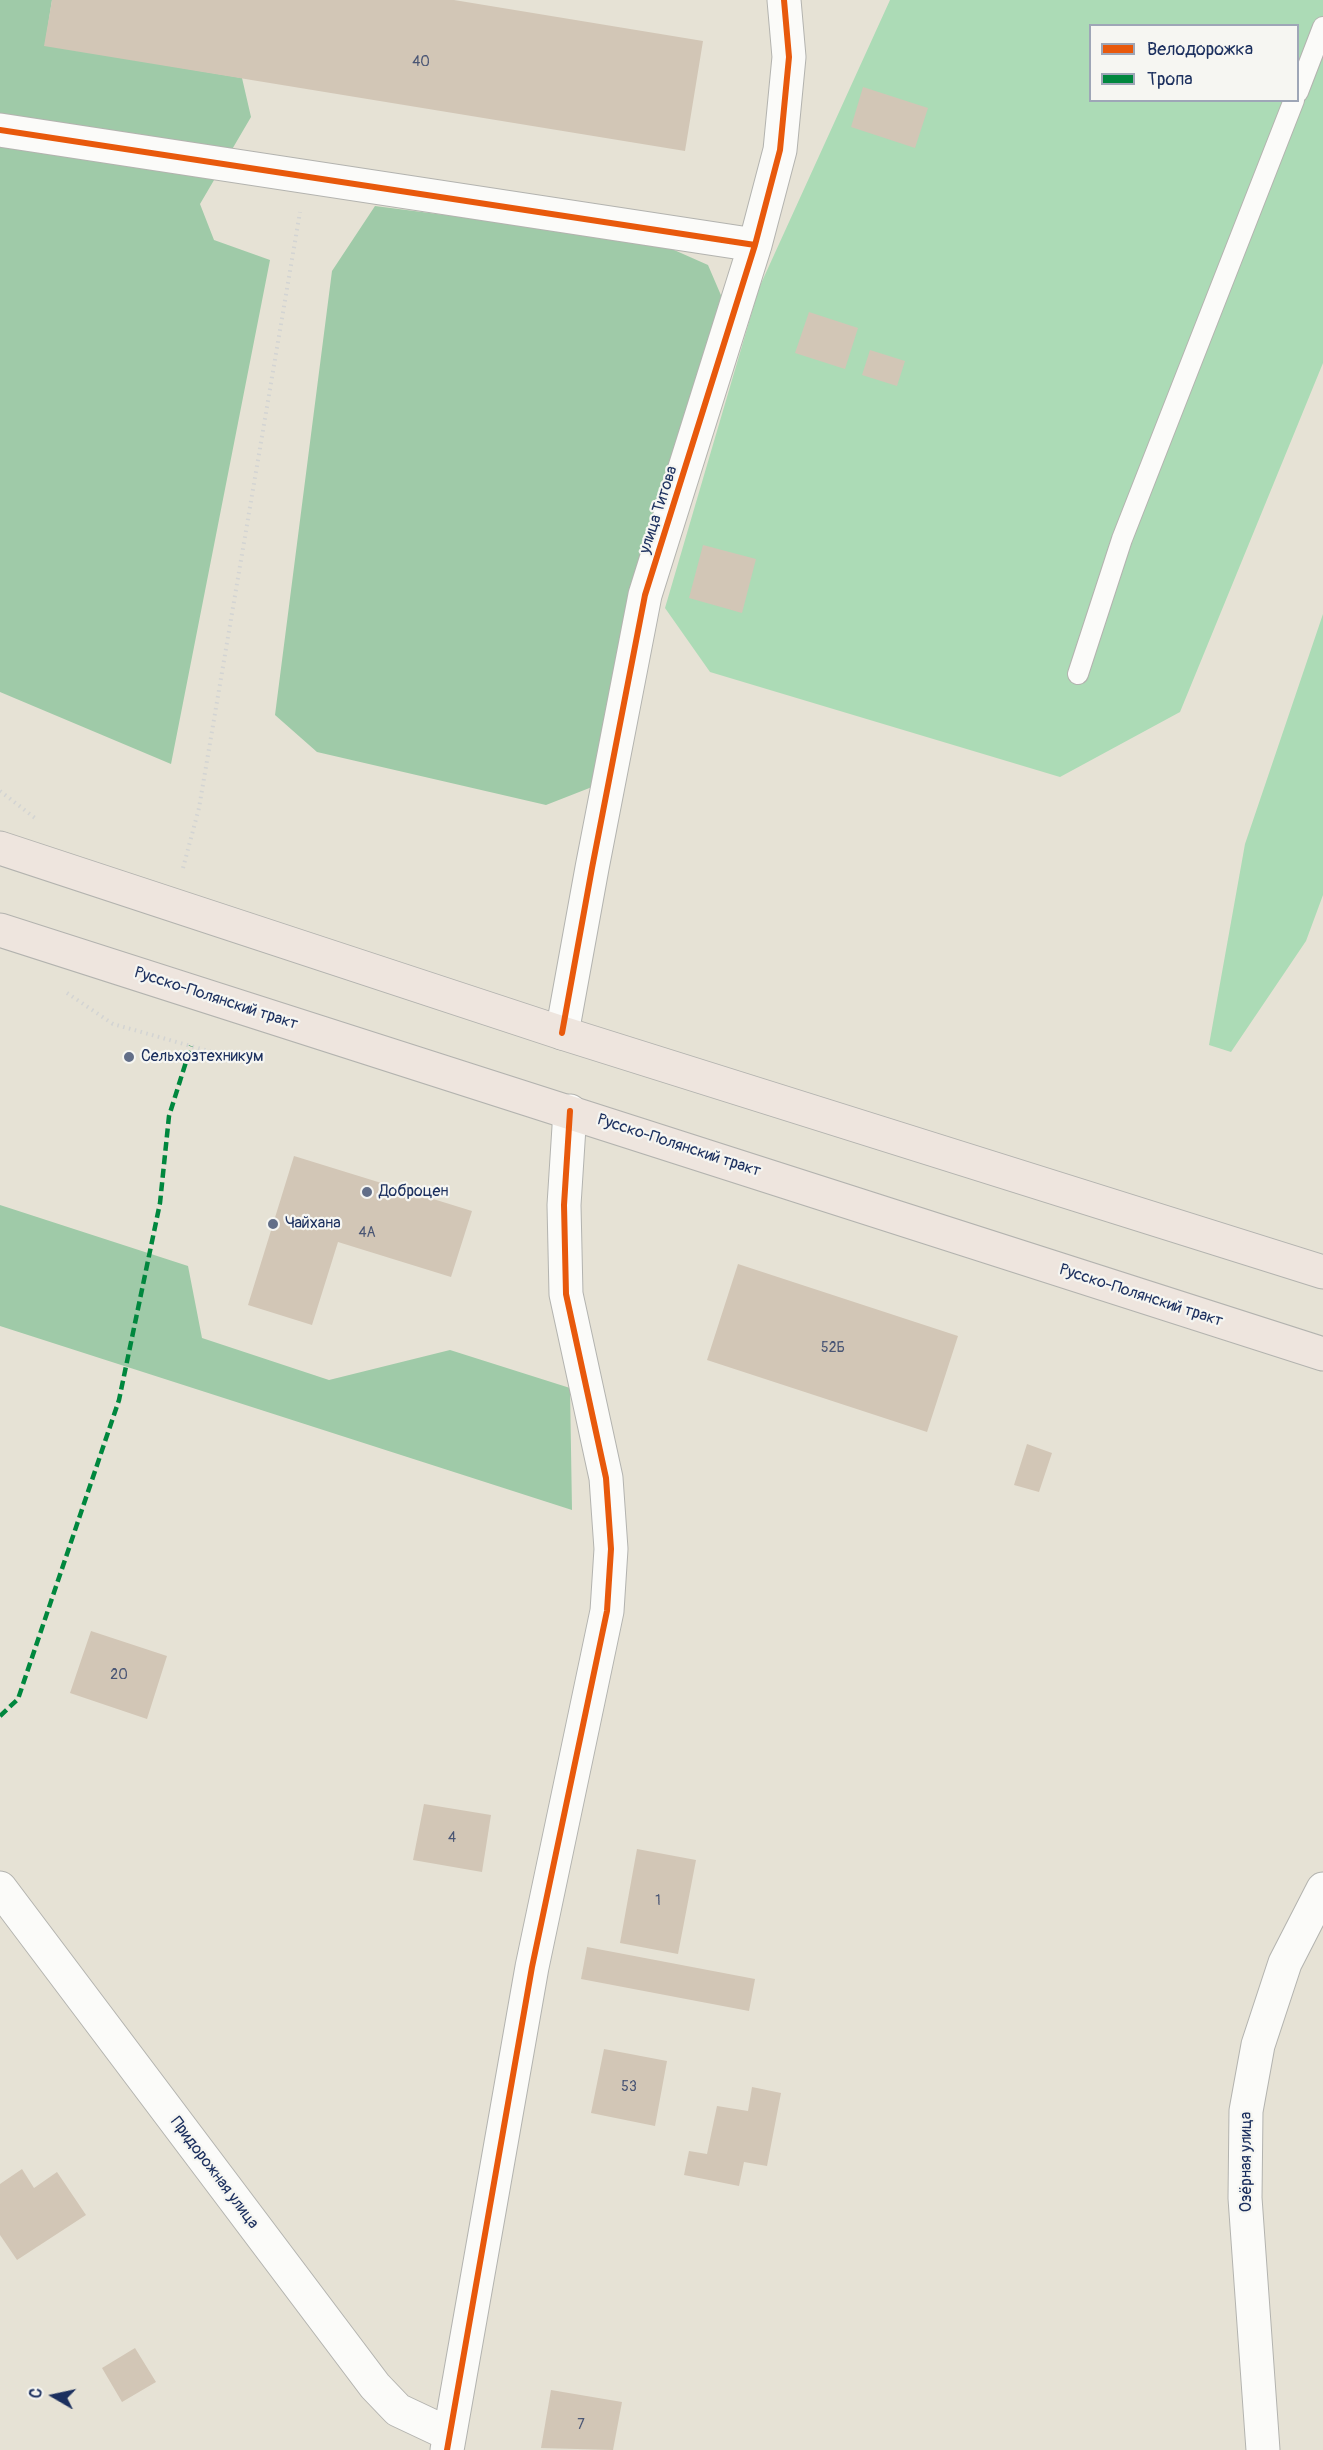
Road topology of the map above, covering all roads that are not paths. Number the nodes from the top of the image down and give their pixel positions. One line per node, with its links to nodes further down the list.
1 (784, 0): 6 (street, улица Титова)
2 (1323, 27): 3 (lane)
3 (1299, 89)
4 (1293, 102): 7 (lane)
5 (0, 130): 6 (street)
6 (755, 245): 10 (street, улица Титова)
7 (1078, 674)
8 (0, 848): 10 (main road)
9 (0, 930): 11 (main road, Русско-Полянский тракт)
10 (562, 1033): 12 (main road)
11 (570, 1111): 13 (main road, Русско-Полянский тракт); 16 (street)
12 (1323, 1272)
13 (1323, 1354)
14 (0, 1888): 16 (street, Придорожная улица)
15 (1323, 1889): 17 (street, Озёрная улица)
16 (448, 2442)
17 (1263, 2450)

